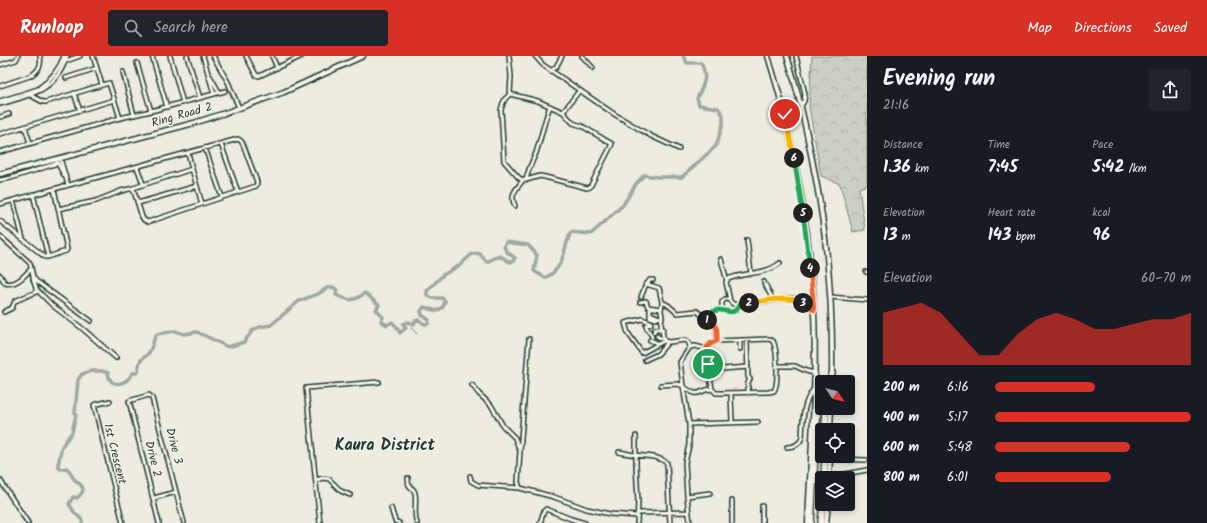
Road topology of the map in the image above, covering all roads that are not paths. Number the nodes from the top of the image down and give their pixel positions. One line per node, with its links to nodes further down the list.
1 (18, 56): 23 (street)
2 (40, 56): 32 (street)
3 (80, 56): 20 (street)
4 (93, 56): 24 (street)
5 (152, 56): 48 (street)
6 (170, 56): 44 (street)
7 (187, 56): 41 (street)
8 (203, 56): 27 (street)
9 (213, 56): 49 (street)
10 (246, 56): 25 (street)
11 (272, 56): 25 (street)
12 (363, 56): 49 (main road, Ring Road 2)
13 (509, 56): 39 (street)
14 (535, 56): 28 (street)
15 (562, 56): 28 (street)
16 (582, 56): 26 (street)
17 (768, 56): 113 (main road)
18 (787, 56): 47 (main road)
19 (796, 56): 47 (street)
20 (65, 57): 33 (street)
21 (299, 57): 25 (street)
22 (137, 63): 51 (street)
23 (0, 65)
24 (97, 68): 30 (street); 31 (street)
25 (277, 68)
26 (593, 68)
27 (207, 71): 36 (street); 38 (street)
28 (551, 71): 35 (street)
29 (123, 72): 54 (street)
30 (66, 78)
31 (102, 85): 37 (street); 42 (street)
32 (0, 86)
33 (38, 90): 40 (street); 43 (street)
34 (225, 91): 36 (street)
35 (579, 91): 52 (street); 62 (street)
36 (219, 92): 38 (street)
37 (74, 93): 40 (street); 50 (street)
38 (214, 94): 41 (street)
39 (510, 94): 46 (street); 71 (street)
40 (30, 95): 45 (street)
41 (200, 98): 44 (street)
42 (114, 100): 50 (street); 56 (street)
43 (0, 101)
44 (183, 103): 48 (street)
45 (0, 104)
46 (550, 106): 52 (street); 71 (street)
47 (801, 106): 103 (main road)
48 (167, 107): 51 (street)
49 (239, 108): 65 (main road, Ring Road 2)
50 (80, 111): 57 (street)
51 (151, 111): 54 (street)
52 (563, 112): 71 (street)
53 (9, 114): 55 (street)
54 (134, 115): 56 (street)
55 (0, 117)
56 (120, 118): 59 (street)
57 (25, 127): 58 (street); 59 (street)
58 (0, 134)
59 (30, 143): 63 (street)
60 (221, 144): 61 (street); 77 (street); 77 (street)
61 (205, 148): 64 (street); 79 (street)
62 (679, 149)
63 (0, 152)
64 (188, 153): 66 (street); 67 (street)
65 (58, 160): 68 (main road, Ring Road 2); 69 (street); 69 (street); 70 (street)
66 (137, 167): 72 (street); 73 (street)
67 (192, 169): 72 (street); 74 (street)
68 (0, 174)
69 (64, 175): 73 (street)
70 (0, 180)
71 (524, 180): 84 (street)
72 (143, 184): 75 (street)
73 (68, 185): 76 (street)
74 (197, 186): 81 (street); 83 (street)
75 (133, 188): 81 (street); 85 (street)
76 (54, 189): 78 (street); 85 (street)
77 (238, 192): 79 (street)
78 (33, 194): 80 (street); 90 (street)
79 (222, 197): 83 (street)
80 (13, 200): 82 (street); 88 (street)
81 (138, 203): 83 (street)
82 (0, 204)
83 (202, 204)
84 (515, 206)
85 (58, 209): 90 (street)
86 (0, 221): 88 (street)
87 (0, 236): 93 (street)
88 (23, 239): 90 (street)
89 (747, 240): 94 (street)
90 (48, 257)
91 (721, 259): 98 (street)
92 (780, 263): 94 (street)
93 (31, 269): 95 (street); 96 (street)
94 (751, 273): 98 (street)
95 (0, 275)
96 (33, 277): 101 (street); 117 (street)
97 (653, 280): 100 (street)
98 (727, 281): 106 (street)
99 (764, 282): 104 (street)
100 (646, 283): 102 (street); 108 (street)
101 (37, 290): 114 (street); 131 (street)
102 (641, 297)
103 (830, 297): 105 (street); 137 (main road)
104 (773, 300): 109 (street); 113 (street)
105 (867, 300)
106 (730, 301): 109 (street); 112 (street)
107 (640, 302): 110 (street)
108 (662, 302): 111 (street); 115 (street)
109 (740, 304): 112 (street)
110 (650, 308): 111 (street); 116 (street)
111 (661, 309): 116 (street)
112 (722, 310): 115 (street)
113 (814, 310): 136 (main road)
114 (4, 312)
115 (704, 317): 124 (street)
116 (660, 318): 118 (street)
117 (91, 321)
118 (663, 329): 119 (street); 122 (street)
119 (654, 332)
120 (657, 336): 122 (street)
121 (529, 339): 156 (street)
122 (664, 340): 126 (street); 127 (street)
123 (747, 340): 125 (street); 133 (street); 134 (street)
124 (717, 341): 125 (street); 129 (street)
125 (740, 341): 130 (street)
126 (668, 342): 128 (street); 132 (street)
127 (657, 344): 127 (street)
128 (690, 347): 129 (street); 141 (street)
129 (706, 349): 135 (street)
130 (740, 349)
131 (116, 358)
132 (645, 360)
133 (748, 366): 135 (street); 144 (street)
134 (777, 366): 136 (street); 144 (street)
135 (710, 370): 142 (street)
136 (814, 374): 143 (main road); 150 (highway)
137 (832, 374)
138 (379, 382): 165 (street)
139 (472, 385): 156 (street)
140 (661, 385): 141 (street)
141 (683, 386): 142 (street); 151 (street)
142 (712, 388): 145 (street)
143 (813, 390): 154 (street); 196 (main road)
144 (748, 393): 145 (street)
145 (731, 394): 148 (street)
146 (130, 400): 167 (street, Drive 3); 171 (street, Drive 2)
147 (110, 401): 183 (street, 1st Crescent)
148 (732, 422): 149 (street); 151 (street)
149 (758, 422)
150 (817, 423)
151 (689, 424): 170 (street)
152 (636, 436): 157 (street)
153 (815, 446): 179 (highway)
154 (787, 447)
155 (619, 452): 157 (street)
156 (520, 454): 166 (street)
157 (636, 455): 177 (street); 181 (street)
158 (855, 459): 159 (street)
159 (867, 460)
160 (867, 470): 161 (street)
161 (855, 472)
162 (470, 476): 166 (street)
163 (408, 478): 188 (street)
164 (0, 480): 182 (street)
165 (316, 480): 169 (street); 186 (street)
166 (520, 488): 181 (street)
167 (176, 492): 171 (street); 185 (street, Drive 3)
168 (710, 493): 170 (street)
169 (350, 494)
170 (687, 496): 178 (street)
171 (154, 498): 184 (street, Drive 2)
172 (732, 501): 194 (street)
173 (762, 506): 195 (street)
174 (390, 508): 187 (street)
175 (822, 511): 180 (highway)
176 (827, 511): 199 (main road)
177 (669, 512): 178 (street); 181 (street); 192 (street)
178 (689, 512): 193 (street)
179 (811, 514): 180 (highway); 197 (highway)
180 (822, 514): 198 (highway)
181 (637, 515): 191 (street)
182 (28, 523)
183 (123, 523)
184 (159, 523)
185 (184, 523)
186 (320, 523)
187 (399, 523)
188 (417, 523)
189 (540, 523): 190 (street)
190 (585, 523)
191 (637, 523)
192 (670, 523)
193 (690, 523)
194 (732, 523)
195 (762, 523)
196 (808, 523)
197 (811, 523)
198 (821, 523)
199 (826, 523)

